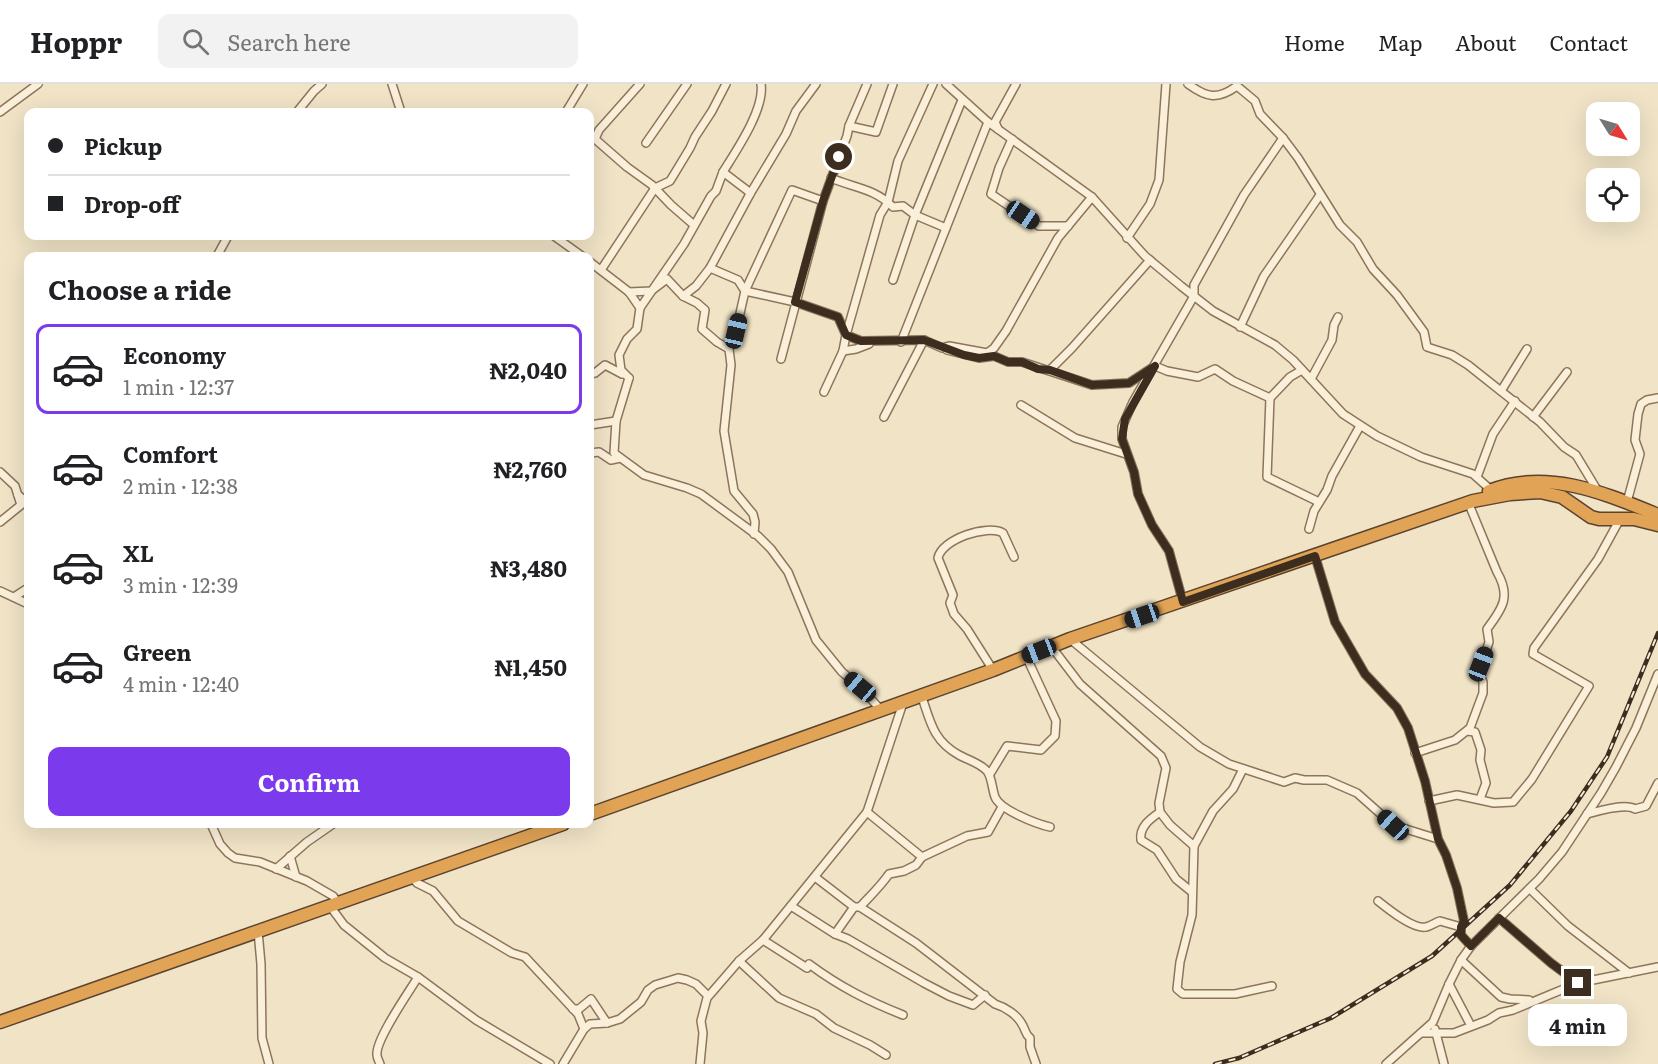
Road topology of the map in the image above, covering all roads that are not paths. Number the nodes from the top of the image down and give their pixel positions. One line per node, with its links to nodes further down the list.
1 (38, 84): 23 (street)
2 (322, 84): 20 (street)
3 (392, 84): 21 (street)
4 (583, 84): 22 (street)
5 (640, 84): 33 (street)
6 (687, 84): 32 (street)
7 (726, 84): 36 (street)
8 (816, 84): 37 (street)
9 (867, 84): 26 (street)
10 (893, 84): 26 (street)
11 (933, 84): 41 (street)
12 (946, 84): 18 (street)
13 (1016, 84): 27 (street)
14 (1166, 84): 46 (street)
15 (1188, 84): 19 (street)
16 (1241, 84): 19 (street)
17 (763, 86): 34 (street)
18 (962, 100): 25 (street); 42 (street)
19 (1255, 101): 29 (street)
20 (301, 108)
21 (400, 108)
22 (568, 108)
23 (0, 112)
24 (605, 119): 28 (street)
25 (988, 122): 27 (street); 45 (street)
26 (849, 126): 35 (street)
27 (998, 129): 30 (street)
28 (594, 134)
29 (1283, 138): 38 (street); 59 (street)
30 (1012, 139): 39 (street); 44 (street)
31 (594, 142): 33 (street)
32 (646, 143)
33 (623, 164): 36 (street)
34 (723, 172): 37 (street); 43 (street)
35 (831, 178): 40 (street); 41 (street)
36 (655, 189): 43 (street); 52 (street)
37 (750, 194): 51 (street)
38 (1320, 195): 63 (street); 81 (street)
39 (1092, 197): 44 (street); 46 (street)
40 (823, 201): 55 (street); 60 (street)
41 (888, 202): 42 (street); 65 (street)
42 (915, 215): 45 (street); 53 (street)
43 (694, 225): 54 (street)
44 (1068, 226): 56 (street)
45 (946, 228): 68 (street)
46 (1128, 238): 49 (street)
47 (560, 240): 48 (street)
48 (576, 252)
49 (1149, 260): 59 (street); 75 (street)
50 (594, 265): 52 (street)
51 (710, 268): 55 (street); 58 (street)
52 (601, 270): 57 (street)
53 (893, 280)
54 (651, 291): 57 (street); 58 (street); 61 (street)
55 (746, 291): 60 (street); 64 (street)
56 (1029, 291): 69 (street); 72 (street)
57 (629, 292): 61 (street)
58 (683, 296): 109 (street)
59 (1194, 296): 63 (street); 74 (street)
60 (795, 302): 65 (street); 73 (street)
61 (640, 308): 79 (street)
62 (1338, 317): 80 (street)
63 (1240, 327): 76 (street)
64 (736, 331)
65 (846, 335): 66 (street); 71 (street)
66 (880, 340): 68 (street); 71 (street)
67 (924, 340): 68 (street); 69 (street); 87 (street)
68 (901, 342)
69 (942, 348): 72 (street)
70 (1527, 349): 81 (street)
71 (843, 351): 82 (street)
72 (994, 356): 75 (street)
73 (781, 359)
74 (1155, 366): 75 (street); 83 (street); 93 (street)
75 (1050, 370)
76 (1302, 370): 80 (street); 83 (street)
77 (1568, 372): 88 (street)
78 (594, 373): 79 (street)
79 (629, 378): 89 (street)
80 (1311, 379): 91 (street)
81 (1501, 391): 85 (street)
82 (824, 392)
83 (1270, 398): 101 (street)
84 (1658, 398): 102 (street)
85 (1515, 401): 88 (street); 96 (street)
86 (1021, 405): 93 (street)
87 (884, 417)
88 (1533, 417): 98 (street)
89 (616, 421): 90 (street); 94 (street)
90 (594, 424)
91 (1360, 426): 96 (street); 101 (street)
92 (594, 453): 94 (street)
93 (1126, 454): 116 (street)
94 (620, 458): 109 (street)
95 (0, 472): 100 (street)
96 (1477, 477): 97 (street)
97 (1491, 490): 98 (highway); 99 (highway)
98 (1599, 493): 102 (highway)
99 (1470, 501): 105 (highway); 110 (highway); 125 (street)
100 (24, 502)
101 (1319, 502): 108 (street)
102 (1627, 502): 104 (highway)
103 (24, 506): 106 (street)
104 (1658, 515)
105 (1620, 519): 107 (highway); 130 (street)
106 (0, 522)
107 (1658, 525)
108 (1309, 529)
109 (754, 534): 124 (street)
110 (1315, 556): 116 (highway); 126 (street)
111 (1014, 557): 120 (street)
112 (0, 591): 114 (street)
113 (24, 591): 114 (street)
114 (14, 597): 115 (street)
115 (24, 602)
116 (1183, 602): 117 (highway)
117 (1070, 639): 118 (highway); 127 (street)
118 (1051, 646): 119 (highway); 134 (street)
119 (1026, 656): 120 (highway); 128 (street)
120 (993, 670): 122 (highway)
121 (1658, 674): 136 (street)
122 (921, 694): 123 (highway); 128 (street)
123 (903, 703): 124 (highway); 133 (street)
124 (881, 711): 135 (highway)
125 (1467, 731): 126 (street); 130 (street)
126 (1415, 753): 131 (street)
127 (1243, 769): 141 (street); 142 (street)
128 (990, 774): 132 (street)
129 (1658, 783): 136 (street)
130 (1480, 799): 131 (street)
131 (1429, 801): 141 (street)
132 (1002, 807): 137 (street); 144 (street)
133 (867, 812): 144 (street); 148 (street)
134 (1160, 812): 142 (street); 150 (street)
135 (594, 813)
136 (1587, 814): 149 (street)
137 (1050, 827)
138 (214, 828): 145 (street)
139 (328, 828): 143 (street)
140 (551, 828): 146 (highway)
141 (1438, 839): 156 (street)
142 (1194, 846): 150 (street)
143 (290, 856): 145 (street); 147 (street)
144 (922, 857): 154 (street)
145 (276, 869): 147 (street)
146 (411, 876): 152 (highway); 172 (street)
147 (296, 877): 152 (street)
148 (814, 877): 153 (street); 154 (street)
149 (1530, 889): 155 (street); 164 (street)
150 (1192, 892): 168 (street)
151 (1378, 901): 156 (street)
152 (334, 905): 157 (highway); 165 (street)
153 (791, 906): 158 (street); 159 (street)
154 (857, 907): 158 (street); 169 (street)
155 (1499, 918): 160 (street); 166 (street)
156 (1461, 927): 160 (street)
157 (258, 931): 174 (highway); 182 (street)
158 (835, 934): 169 (street)
159 (762, 940): 162 (street); 173 (street)
160 (1471, 946): 161 (street)
161 (1461, 960): 167 (street); 171 (street)
162 (738, 961): 170 (street); 181 (street)
163 (1658, 967): 164 (street)
164 (1629, 973): 166 (street)
165 (418, 977): 183 (street); 184 (street)
166 (1578, 983): 171 (street)
167 (1449, 984): 175 (street); 177 (street)
168 (1272, 986)
169 (985, 994): 187 (street)
170 (708, 996): 176 (street); 186 (street)
171 (1532, 1000): 177 (street)
172 (573, 1009): 176 (street); 178 (street)
173 (903, 1015)
174 (0, 1022)
175 (1433, 1022): 179 (street); 180 (street)
176 (607, 1023): 178 (street)
177 (1471, 1026): 179 (street)
178 (584, 1029): 185 (street)
179 (1436, 1032): 180 (street); 189 (street)
180 (1420, 1033): 188 (street)
181 (886, 1054)
182 (268, 1064)
183 (380, 1064)
184 (550, 1064)
185 (563, 1064)
186 (700, 1064)
187 (1035, 1064)
188 (1386, 1064)
189 (1444, 1064)

